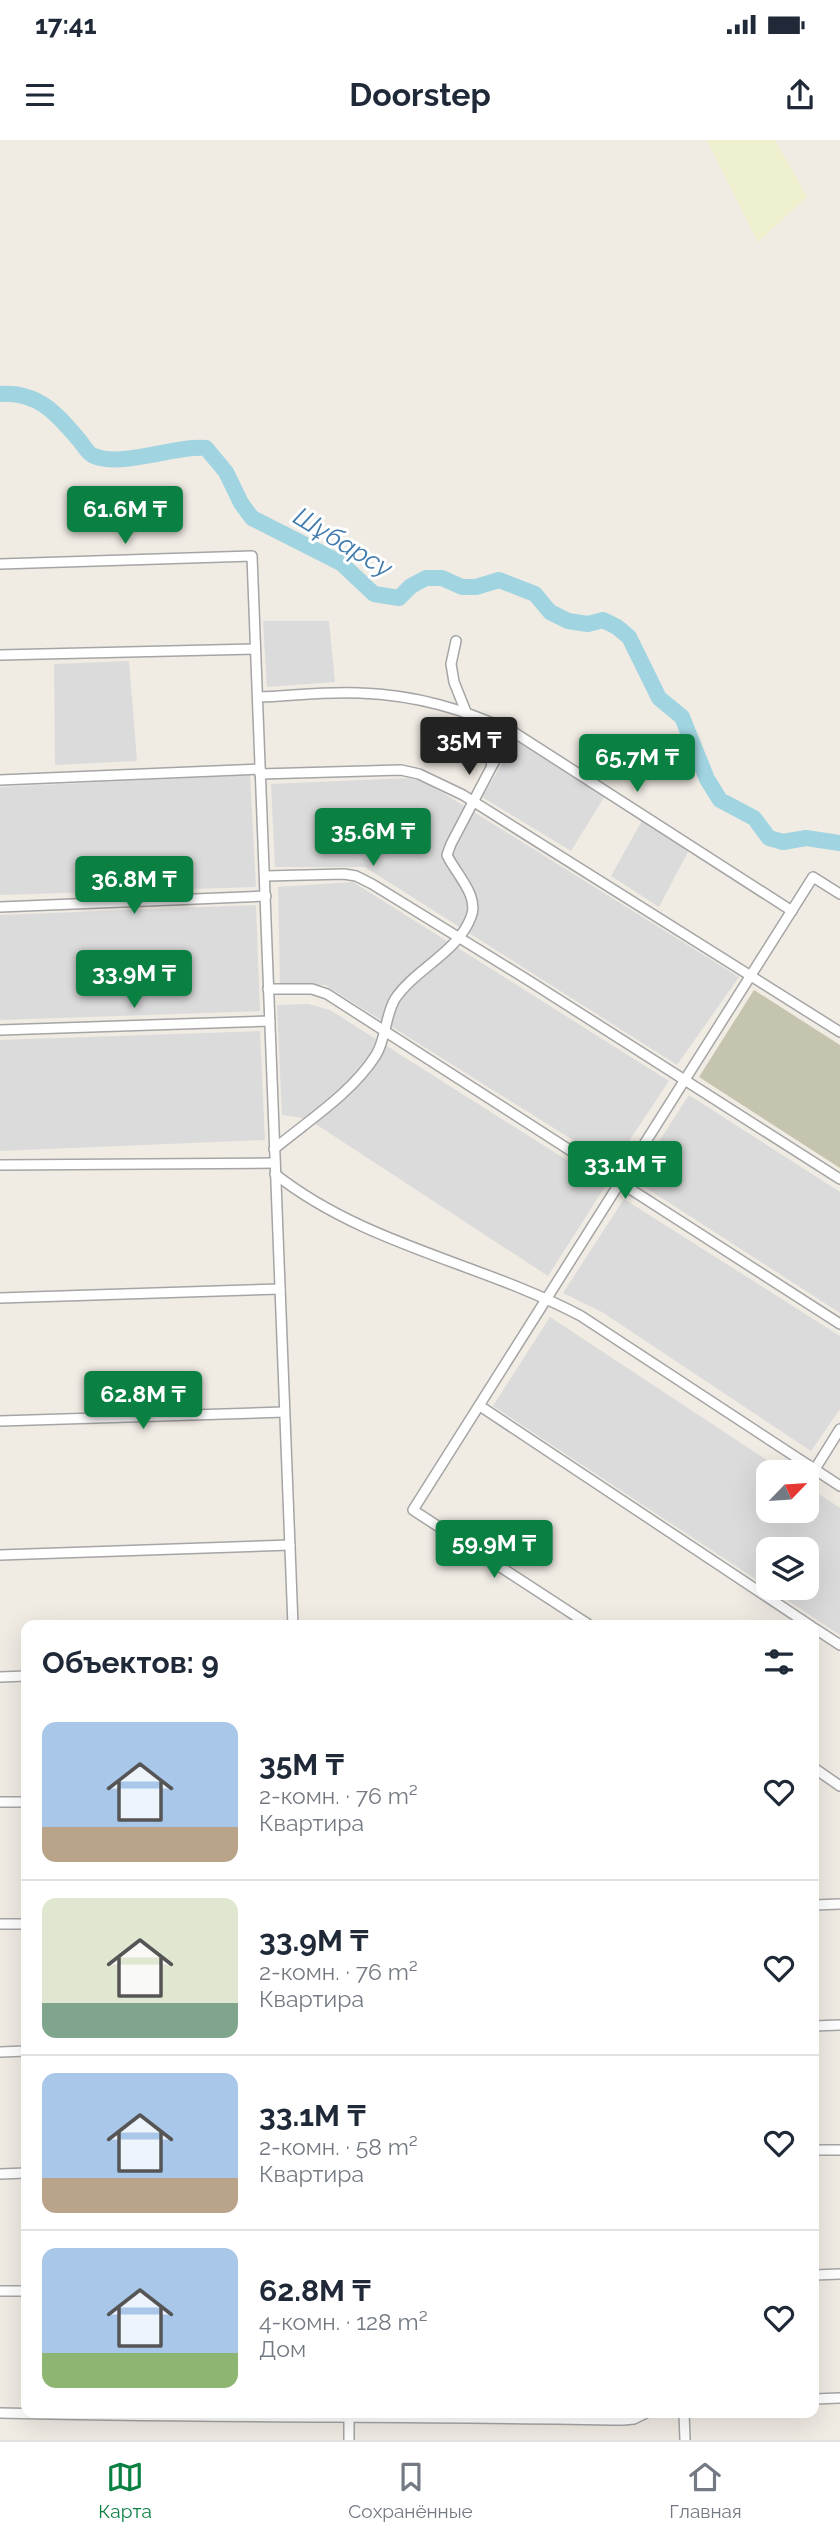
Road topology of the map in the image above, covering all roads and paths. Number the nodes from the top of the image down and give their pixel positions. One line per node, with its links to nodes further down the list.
1 (0, 564): 3 (street)
2 (456, 641): 6 (street)
3 (256, 649): 4 (street); 5 (street)
4 (0, 655)
5 (258, 697): 6 (street); 9 (street)
6 (467, 712): 7 (street); 8 (street)
7 (515, 733): 8 (street); 16 (street)
8 (492, 765): 11 (street)
9 (260, 771): 10 (street); 11 (street); 12 (street)
10 (0, 780)
11 (472, 802): 17 (street); 18 (street)
12 (266, 876): 14 (street); 17 (street)
13 (840, 894): 16 (street)
14 (266, 896): 15 (street); 19 (street)
15 (0, 907)
16 (792, 911): 18 (street)
17 (458, 937): 22 (street); 24 (street)
18 (751, 975): 23 (street); 24 (street)
19 (268, 989): 20 (street); 22 (street)
20 (270, 1020): 21 (street); 25 (street)
21 (0, 1030)
22 (384, 1030): 25 (street); 30 (street)
23 (840, 1032)
24 (685, 1080): 29 (street); 30 (street)
25 (274, 1149): 26 (street)
26 (275, 1163): 27 (street); 28 (street)
27 (0, 1165)
28 (275, 1174): 31 (street); 33 (street)
29 (840, 1179)
30 (619, 1183): 33 (street); 34 (street)
31 (280, 1289): 32 (street); 36 (street)
32 (0, 1298)
33 (548, 1298): 35 (street); 39 (street)
34 (840, 1324)
35 (480, 1406): 46 (street); 47 (street)
36 (285, 1412): 37 (street); 43 (street)
37 (0, 1421)
38 (840, 1429): 40 (street)
39 (801, 1460)
40 (819, 1463)
41 (819, 1472): 42 (street)
42 (840, 1486)
43 (290, 1545): 44 (street); 45 (street)
44 (0, 1555)
45 (293, 1620)
46 (582, 1620)
47 (801, 1620)
48 (819, 1632): 49 (street)
49 (840, 1645)
50 (21, 1676): 51 (street)
51 (0, 1677)
52 (819, 1771): 53 (street)
53 (840, 1786)
54 (0, 1802): 55 (street)
55 (21, 1802)
56 (840, 1904): 57 (street)
57 (819, 1905)
58 (0, 1924): 59 (street)
59 (21, 1924)
60 (840, 2025): 61 (street)
61 (819, 2026)
62 (21, 2051): 63 (street)
63 (0, 2052)
64 (819, 2150): 65 (street)
65 (840, 2150)
66 (21, 2173): 67 (street)
67 (0, 2174)
68 (840, 2274): 69 (street)
69 (819, 2275)
70 (0, 2291): 71 (street)
71 (21, 2291)
72 (840, 2398): 73 (street)
73 (819, 2399)
74 (0, 2413): 75 (street)
75 (21, 2413)
76 (349, 2418): 80 (street)
77 (534, 2418): 78 (street)
78 (634, 2418)
79 (684, 2418): 81 (street)
80 (349, 2440)
81 (685, 2440)

